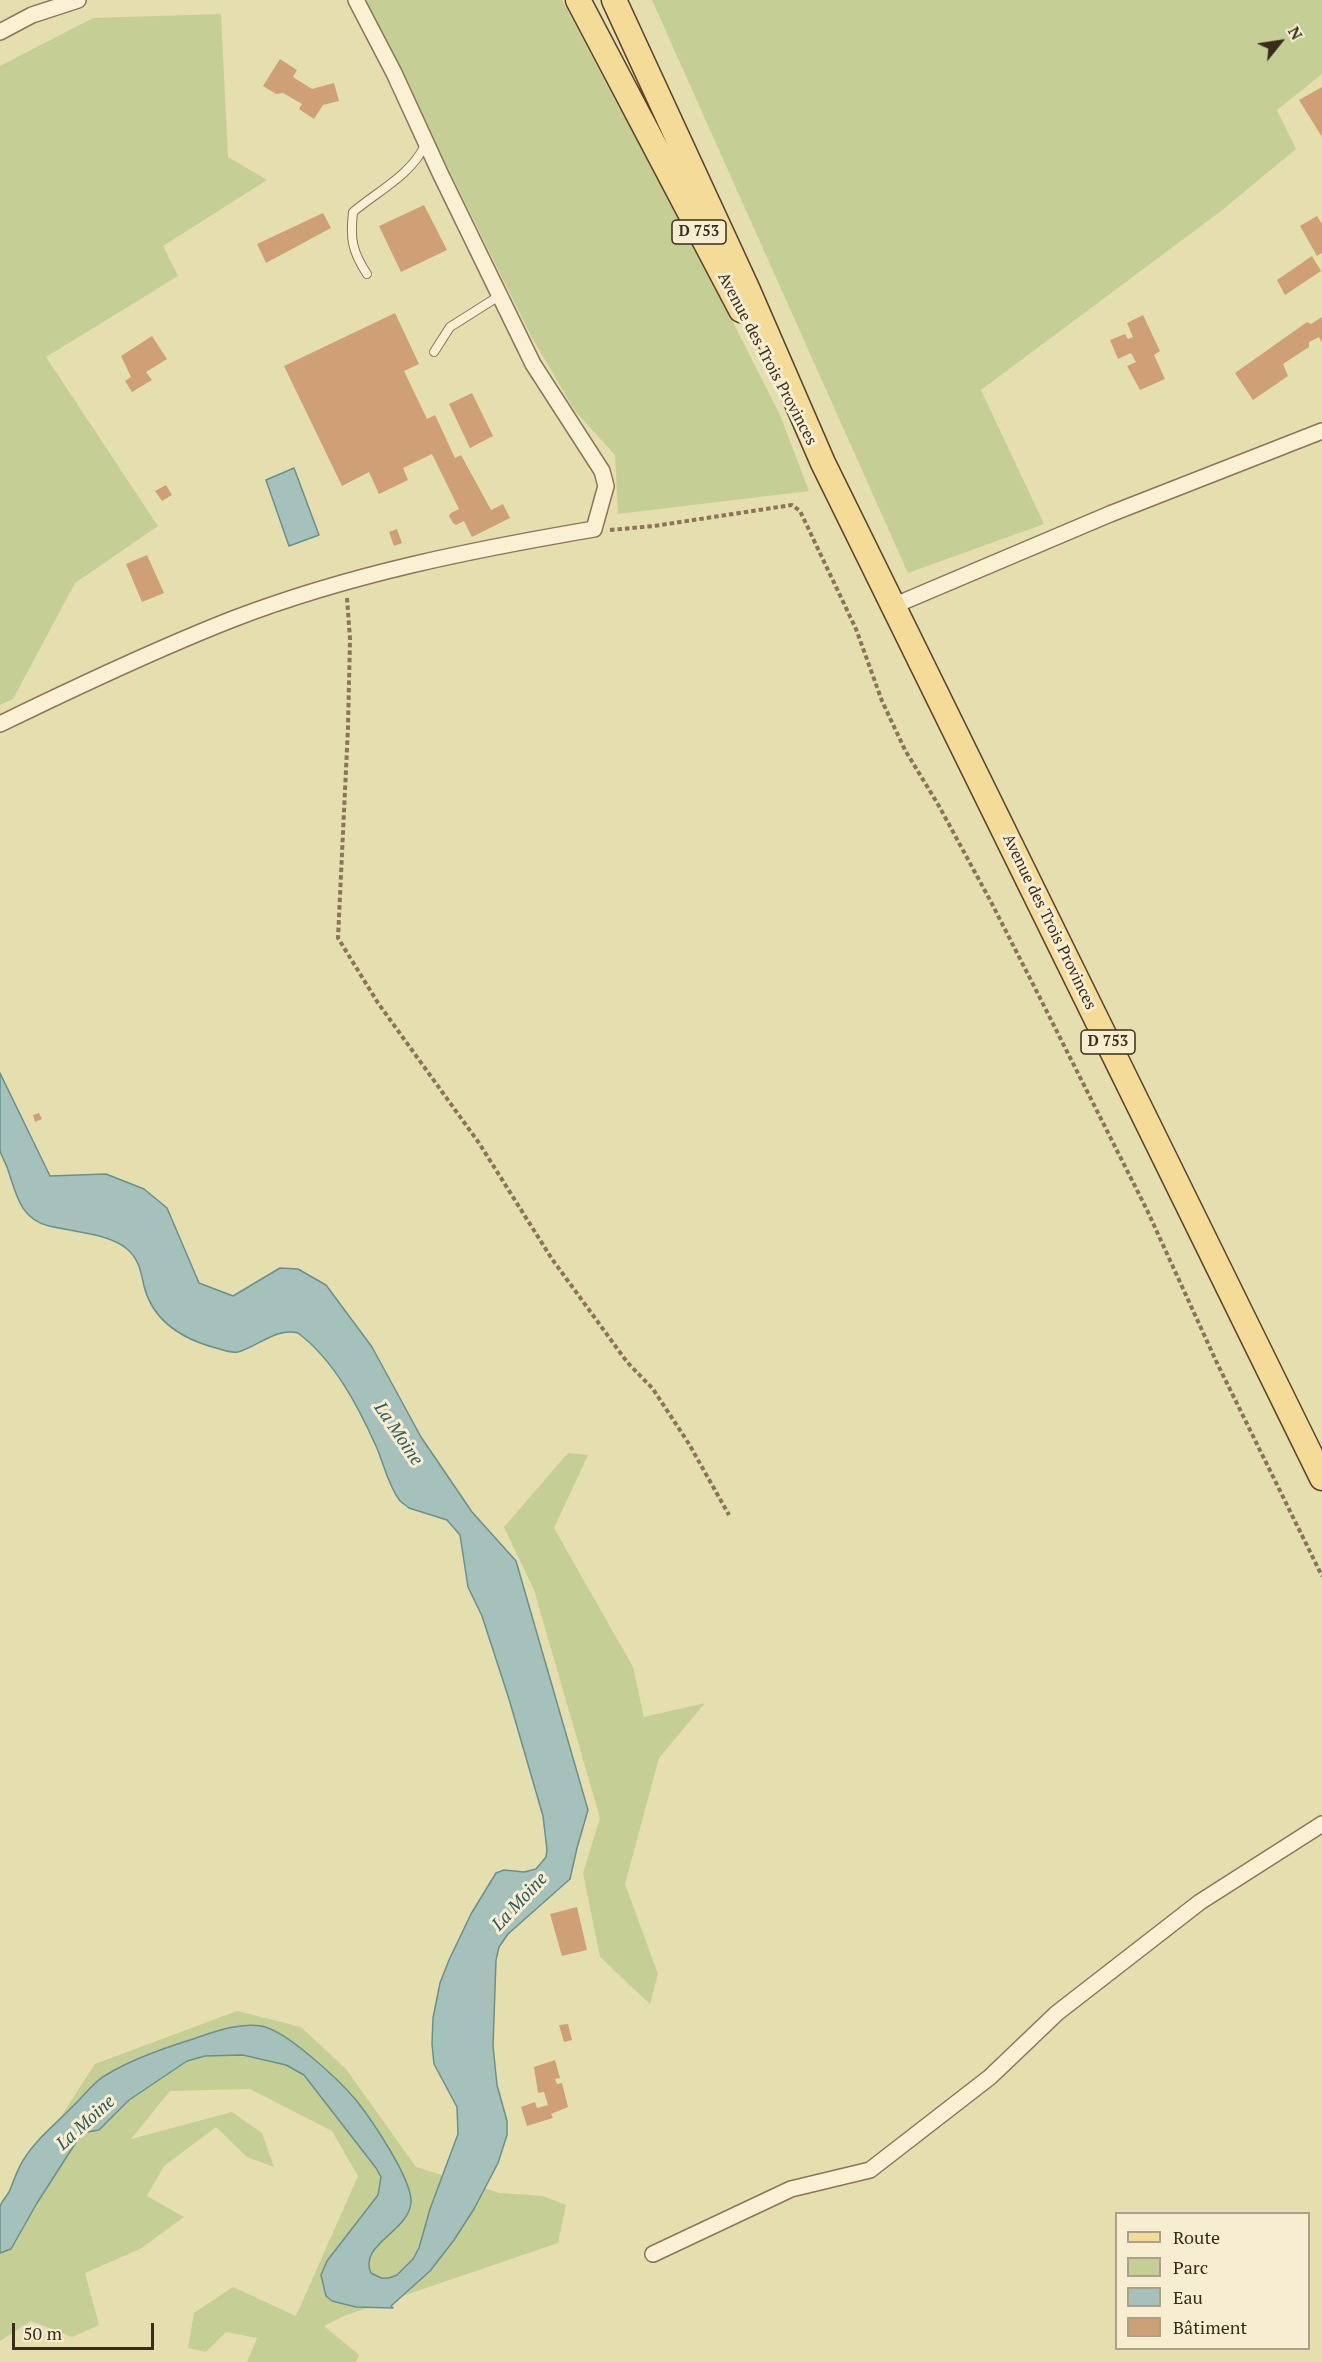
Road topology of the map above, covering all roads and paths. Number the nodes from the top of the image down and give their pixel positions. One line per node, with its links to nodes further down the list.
1 (78, 0): 5 (street)
2 (356, 0): 6 (street)
3 (578, 0): 11 (main road, Avenue des Trois Provinces / D 753)
4 (614, 0): 11 (main road, Avenue des Trois Provinces / D 753)
5 (0, 32)
6 (426, 144): 7 (lane); 8 (street)
7 (367, 274)
8 (499, 296): 9 (lane); 12 (street)
9 (434, 352)
10 (1322, 431): 14 (street)
11 (824, 463): 14 (main road, Avenue des Trois Provinces / D 753)
12 (594, 529): 13 (street); 18 (path)
13 (344, 582): 15 (street); 17 (path)
14 (893, 606): 16 (main road, Avenue des Trois Provinces / D 753)
15 (0, 723)
16 (1322, 1478)
17 (729, 1515)
18 (1322, 1576)
19 (1322, 1824): 20 (street)
20 (653, 2254)

